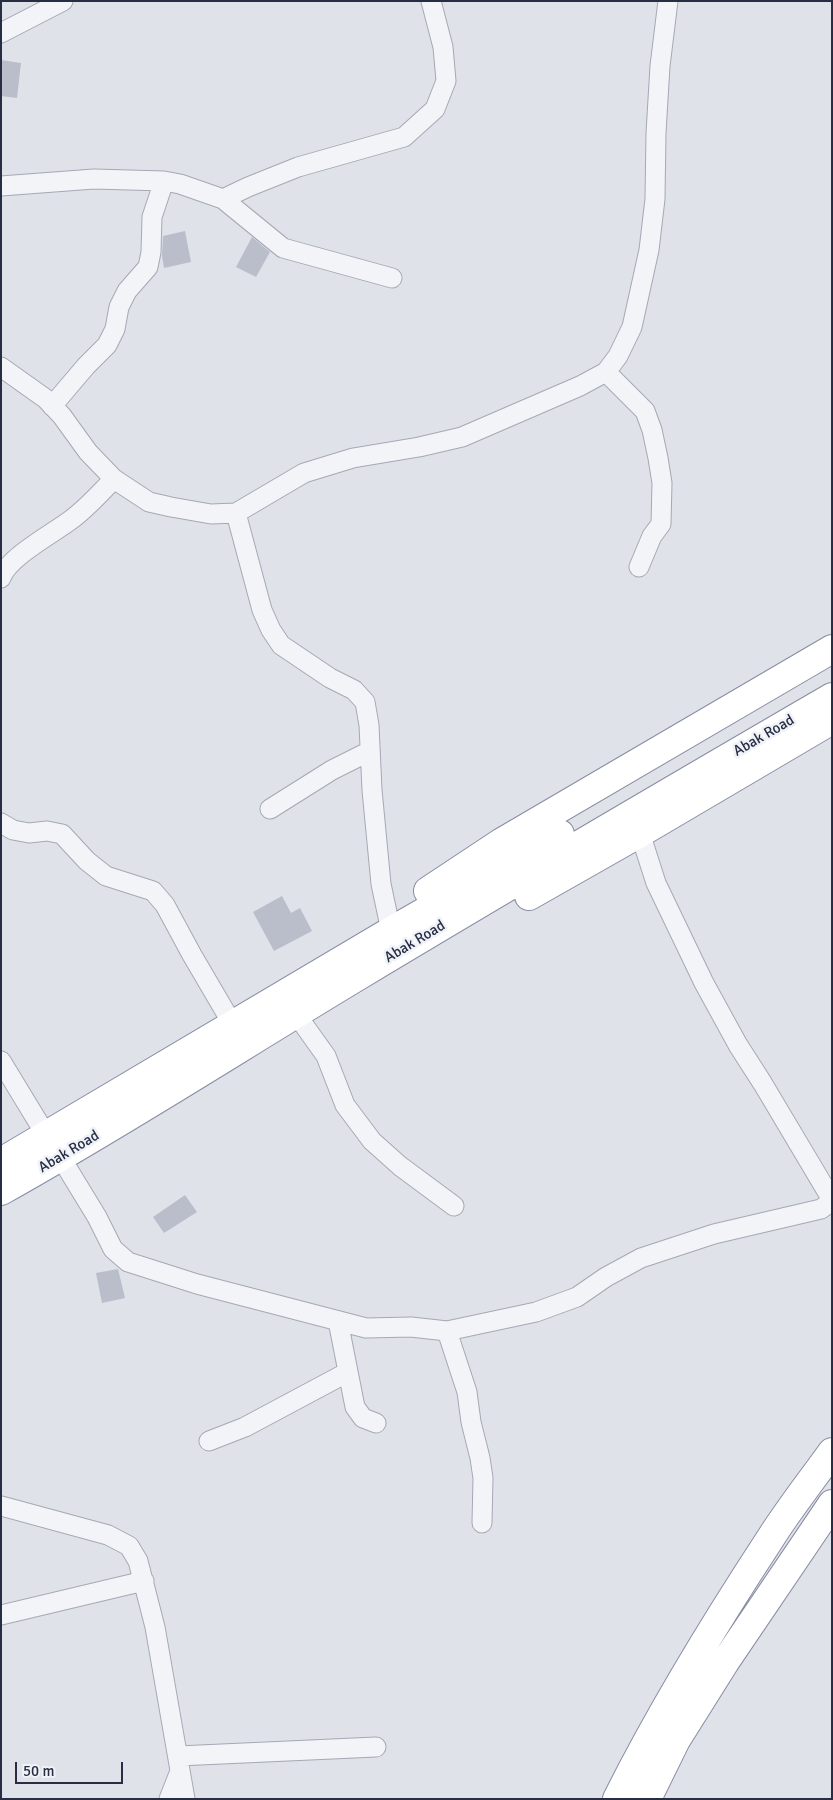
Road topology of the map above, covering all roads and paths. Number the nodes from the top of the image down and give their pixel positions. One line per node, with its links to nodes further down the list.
1 (63, 1): 4 (street)
2 (431, 1): 7 (street)
3 (668, 1): 10 (street)
4 (1, 33)
5 (164, 181): 6 (street); 7 (street); 11 (street)
6 (1, 186)
7 (222, 200): 8 (street)
8 (392, 278)
9 (1, 367): 11 (street)
10 (606, 372): 13 (street); 14 (street)
11 (52, 406): 12 (street)
12 (114, 479): 13 (street); 15 (street)
13 (236, 513): 20 (street)
14 (639, 567)
15 (1, 578)
16 (832, 649): 24 (highway)
17 (832, 677): 24 (highway, Abak Road)
18 (832, 697): 25 (highway, Abak Road)
19 (832, 720): 23 (highway)
20 (370, 751): 21 (street); 24 (street)
21 (270, 809)
22 (1, 823): 27 (street)
23 (640, 833): 25 (highway); 33 (street)
24 (391, 932): 27 (highway, Abak Road)
25 (353, 979): 26 (highway, Abak Road)
26 (296, 1014): 30 (highway, Abak Road); 34 (street)
27 (233, 1025): 29 (highway, Abak Road)
28 (1, 1060): 29 (street)
29 (46, 1135): 31 (highway, Abak Road)
30 (61, 1158): 32 (highway, Abak Road); 35 (street)
31 (1, 1162)
32 (1, 1191)
33 (832, 1200): 36 (street)
34 (454, 1206)
35 (338, 1321): 36 (street); 37 (street)
36 (448, 1331): 43 (street)
37 (348, 1372): 38 (street); 39 (street)
38 (376, 1423)
39 (209, 1441)
40 (832, 1452): 50 (highway)
41 (832, 1504): 51 (highway)
42 (1, 1506): 44 (street)
43 (482, 1523)
44 (144, 1581): 45 (street); 47 (street)
45 (1, 1615)
46 (376, 1747): 47 (street)
47 (179, 1763): 48 (street); 49 (street)
48 (169, 1799)
49 (185, 1799)
50 (617, 1799)
51 (647, 1799)

